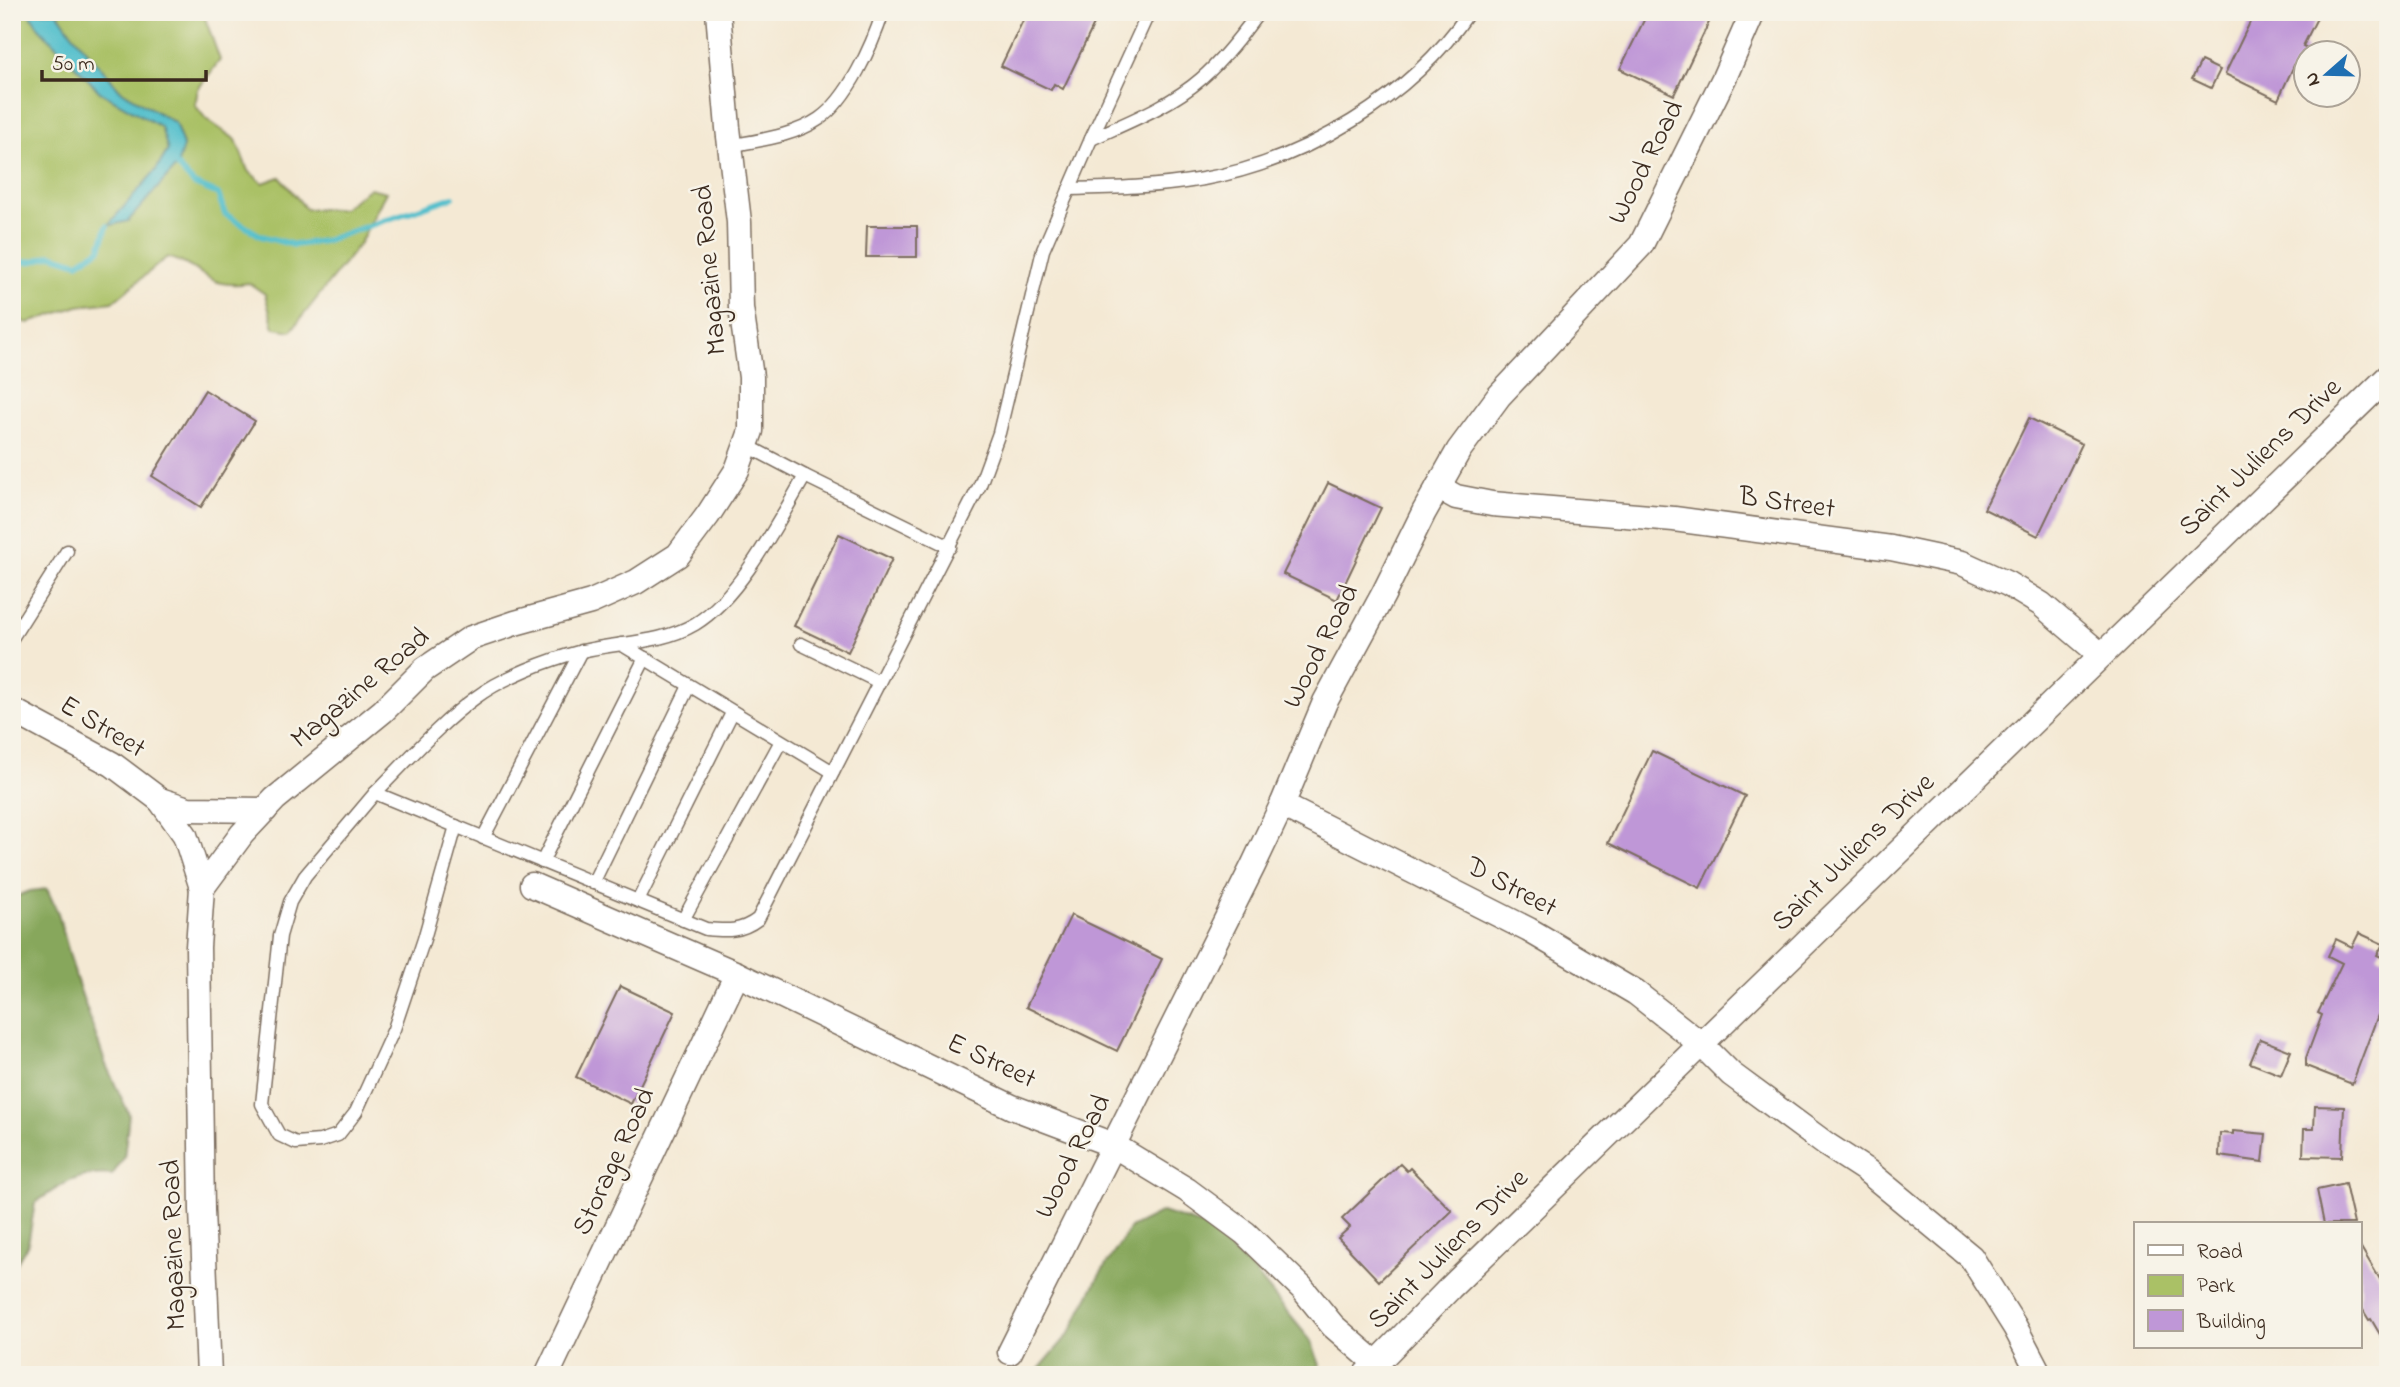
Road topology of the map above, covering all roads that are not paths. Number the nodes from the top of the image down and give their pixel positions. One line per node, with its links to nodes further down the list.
1 (718, 12): 8 (street, Magazine Road)
2 (883, 12): 8 (lane)
3 (1149, 12): 7 (lane)
4 (1259, 12): 7 (lane)
5 (1469, 12): 9 (lane)
6 (1753, 12): 13 (street, Wood Road)
7 (1091, 139): 9 (lane)
8 (730, 146): 11 (street, Magazine Road)
9 (1069, 188): 14 (lane)
10 (2388, 377): 20 (street, Saint Juliens Drive)
11 (746, 445): 12 (lane); 31 (street, Magazine Road)
12 (805, 476): 14 (lane); 17 (lane)
13 (1438, 487): 20 (street, B Street); 30 (street, Wood Road)
14 (950, 547): 22 (lane)
15 (67, 551): 16 (lane)
16 (12, 638)
17 (621, 644): 19 (lane); 21 (lane)
18 (801, 644): 22 (lane)
19 (581, 651): 28 (lane); 33 (lane)
20 (2101, 655): 41 (street, Saint Juliens Drive)
21 (645, 659): 23 (lane); 34 (lane)
22 (879, 682): 27 (lane)
23 (690, 686): 25 (lane); 35 (lane)
24 (12, 710): 29 (street, E Street)
25 (732, 713): 26 (lane); 38 (lane)
26 (780, 741): 27 (lane); 39 (lane)
27 (833, 772): 39 (lane)
28 (375, 793): 32 (lane); 32 (lane)
29 (160, 800): 31 (street, E Street); 37 (street, E Street)
30 (1282, 805): 41 (street, D Street); 42 (street, Wood Road)
31 (265, 810): 37 (street, Magazine Road)
32 (456, 826): 33 (lane)
33 (483, 838): 34 (lane)
34 (542, 862): 35 (lane)
35 (593, 883): 38 (lane)
36 (532, 884): 40 (street, E Street)
37 (202, 888): 45 (street, Magazine Road)
38 (638, 901): 39 (lane)
39 (683, 920)
40 (737, 974): 42 (street, E Street); 46 (street, Storage Road)
41 (1701, 1044): 44 (street, Saint Juliens Drive); 47 (street, D Street)
42 (1113, 1145): 43 (street, Wood Road); 44 (street, E Street)
43 (1010, 1352)
44 (1371, 1369)
45 (209, 1375)
46 (547, 1375)
47 (2040, 1375)

